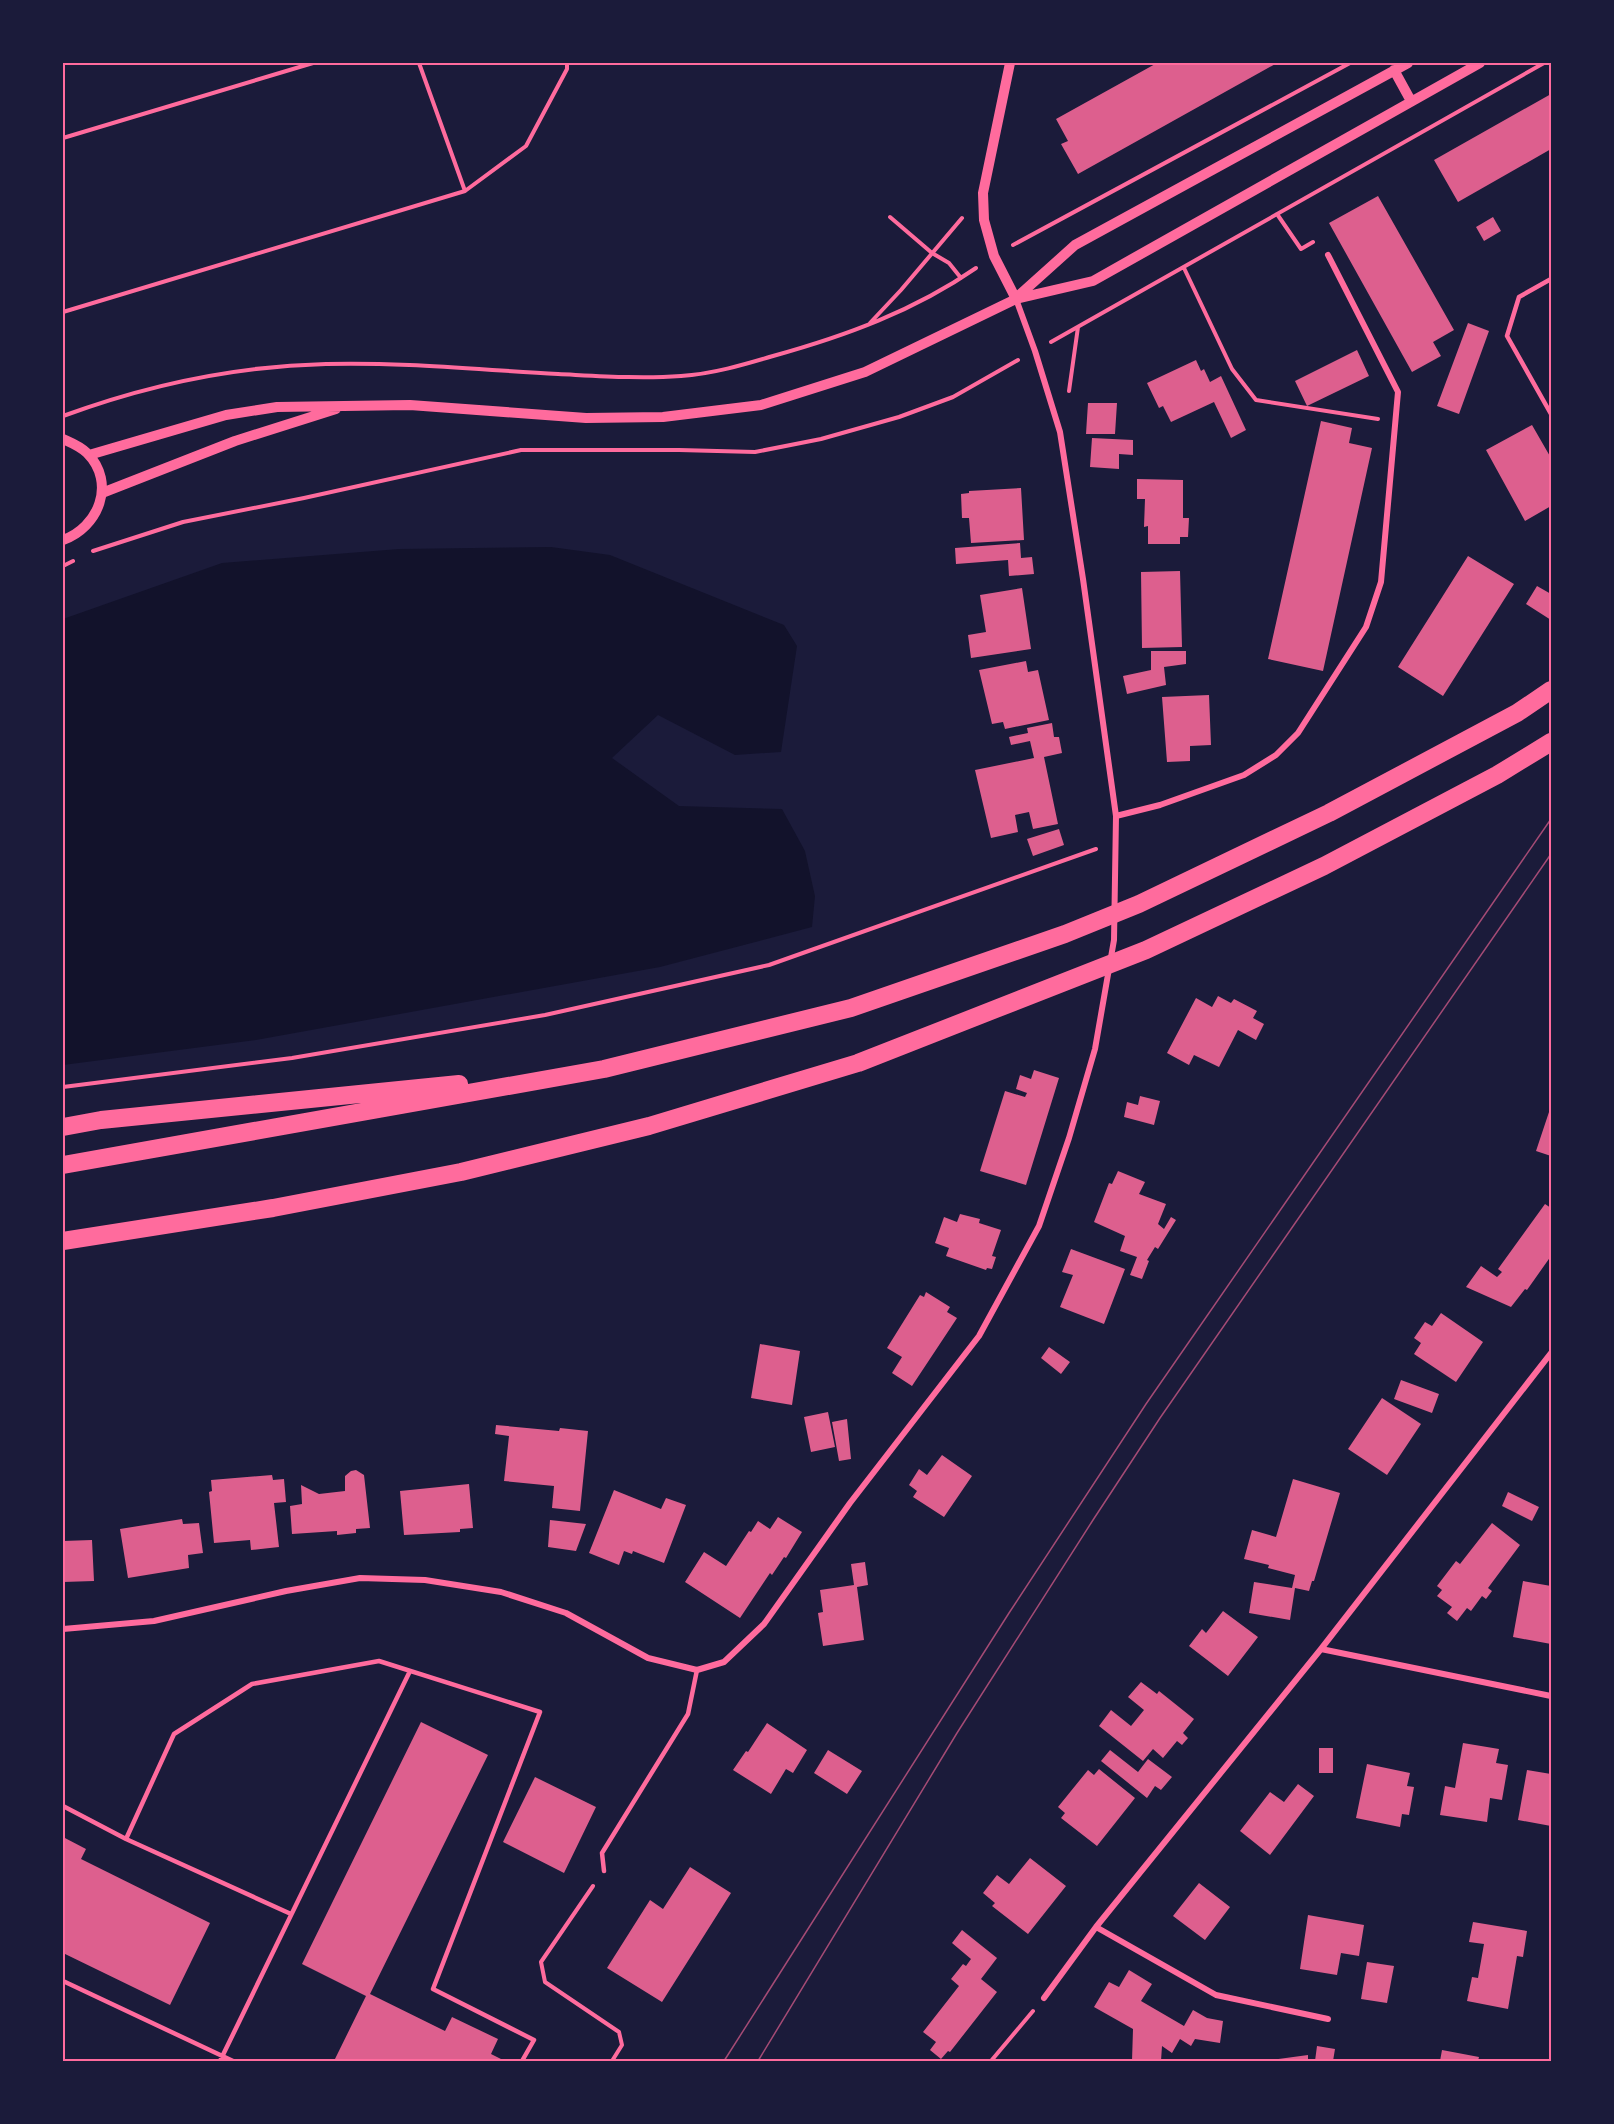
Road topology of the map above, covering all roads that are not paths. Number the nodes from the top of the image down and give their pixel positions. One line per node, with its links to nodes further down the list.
1 (1010, 63): 8 (street)
2 (1408, 63): 4 (street)
3 (1480, 63): 5 (street)
4 (1394, 70): 5 (street); 8 (street)
5 (1411, 101): 8 (street)
6 (1328, 255): 17 (street)
7 (1551, 279): 10 (lane)
8 (1016, 299): 9 (street); 17 (street)
9 (348, 406): 12 (street); 13 (street)
10 (1551, 414)
11 (63, 439): 12 (street)
12 (89, 455): 13 (street)
13 (102, 493): 14 (street)
14 (63, 540)
15 (1551, 690): 18 (highway)
16 (1551, 742): 21 (highway)
17 (1116, 816): 25 (street)
18 (604, 1069): 19 (highway); 20 (highway)
19 (63, 1127)
20 (63, 1165)
21 (63, 1241)
22 (1551, 1353): 24 (street)
23 (63, 1629): 25 (street)
24 (1321, 1649): 27 (street); 32 (street)
25 (697, 1670): 30 (lane)
26 (411, 1671): 29 (lane); 31 (lane); 38 (lane)
27 (1551, 1696)
28 (63, 1806): 29 (lane)
29 (126, 1839): 31 (lane)
30 (604, 1871)
31 (291, 1914): 36 (lane)
32 (1096, 1927): 34 (street); 35 (street)
33 (63, 1981): 36 (lane)
34 (1044, 1998)
35 (1328, 2019)
36 (221, 2058): 37 (lane)
37 (233, 2061)
38 (522, 2061)

